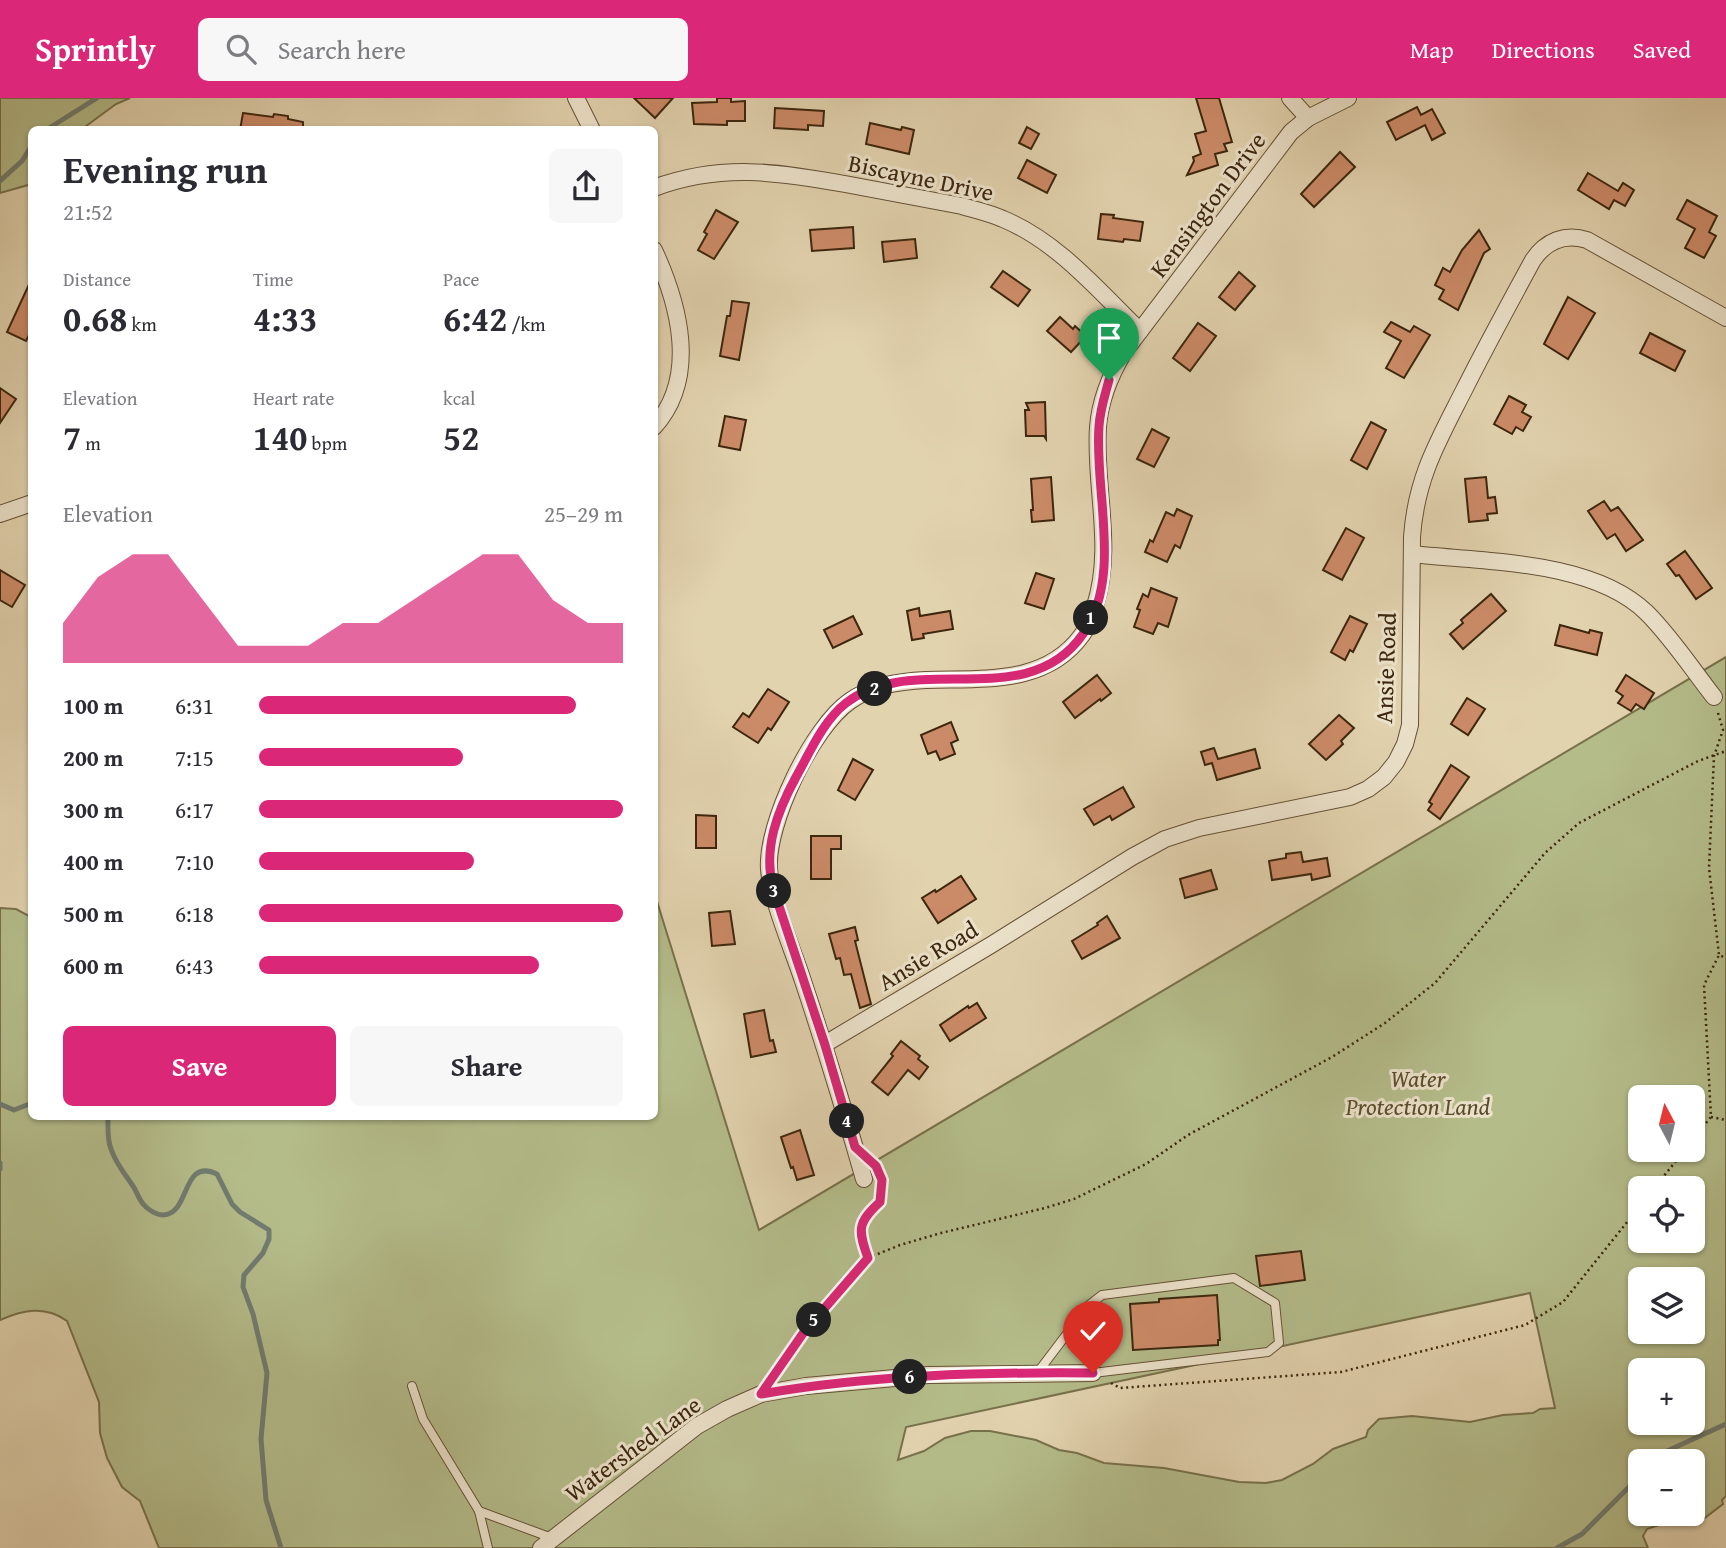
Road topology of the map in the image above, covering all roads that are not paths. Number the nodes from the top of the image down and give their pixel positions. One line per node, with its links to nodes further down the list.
1 (576, 98): 5 (street)
2 (1290, 98): 4 (street)
3 (1348, 98): 4 (street, Kensington Drive)
4 (1308, 118): 9 (street, Kensington Drive)
5 (590, 126)
6 (658, 187): 9 (street, Biscayne Drive)
7 (658, 260): 10 (street)
8 (1726, 318): 13 (street, Ansie Road)
9 (1140, 331): 15 (street, Kensington Drive)
10 (658, 422)
11 (28, 504): 12 (street)
12 (0, 514)
13 (1412, 554): 14 (street); 15 (street, Ansie Road)
14 (1714, 697)
15 (825, 1045): 16 (street, Kensington Drive)
16 (864, 1179)
17 (1038, 1372): 18 (street, Watershed Lane); 18 (lane); 21 (street, Watershed Lane)
18 (1093, 1373)
19 (412, 1386): 20 (lane)
20 (479, 1511): 21 (lane); 22 (lane)
21 (547, 1543)
22 (488, 1548)

